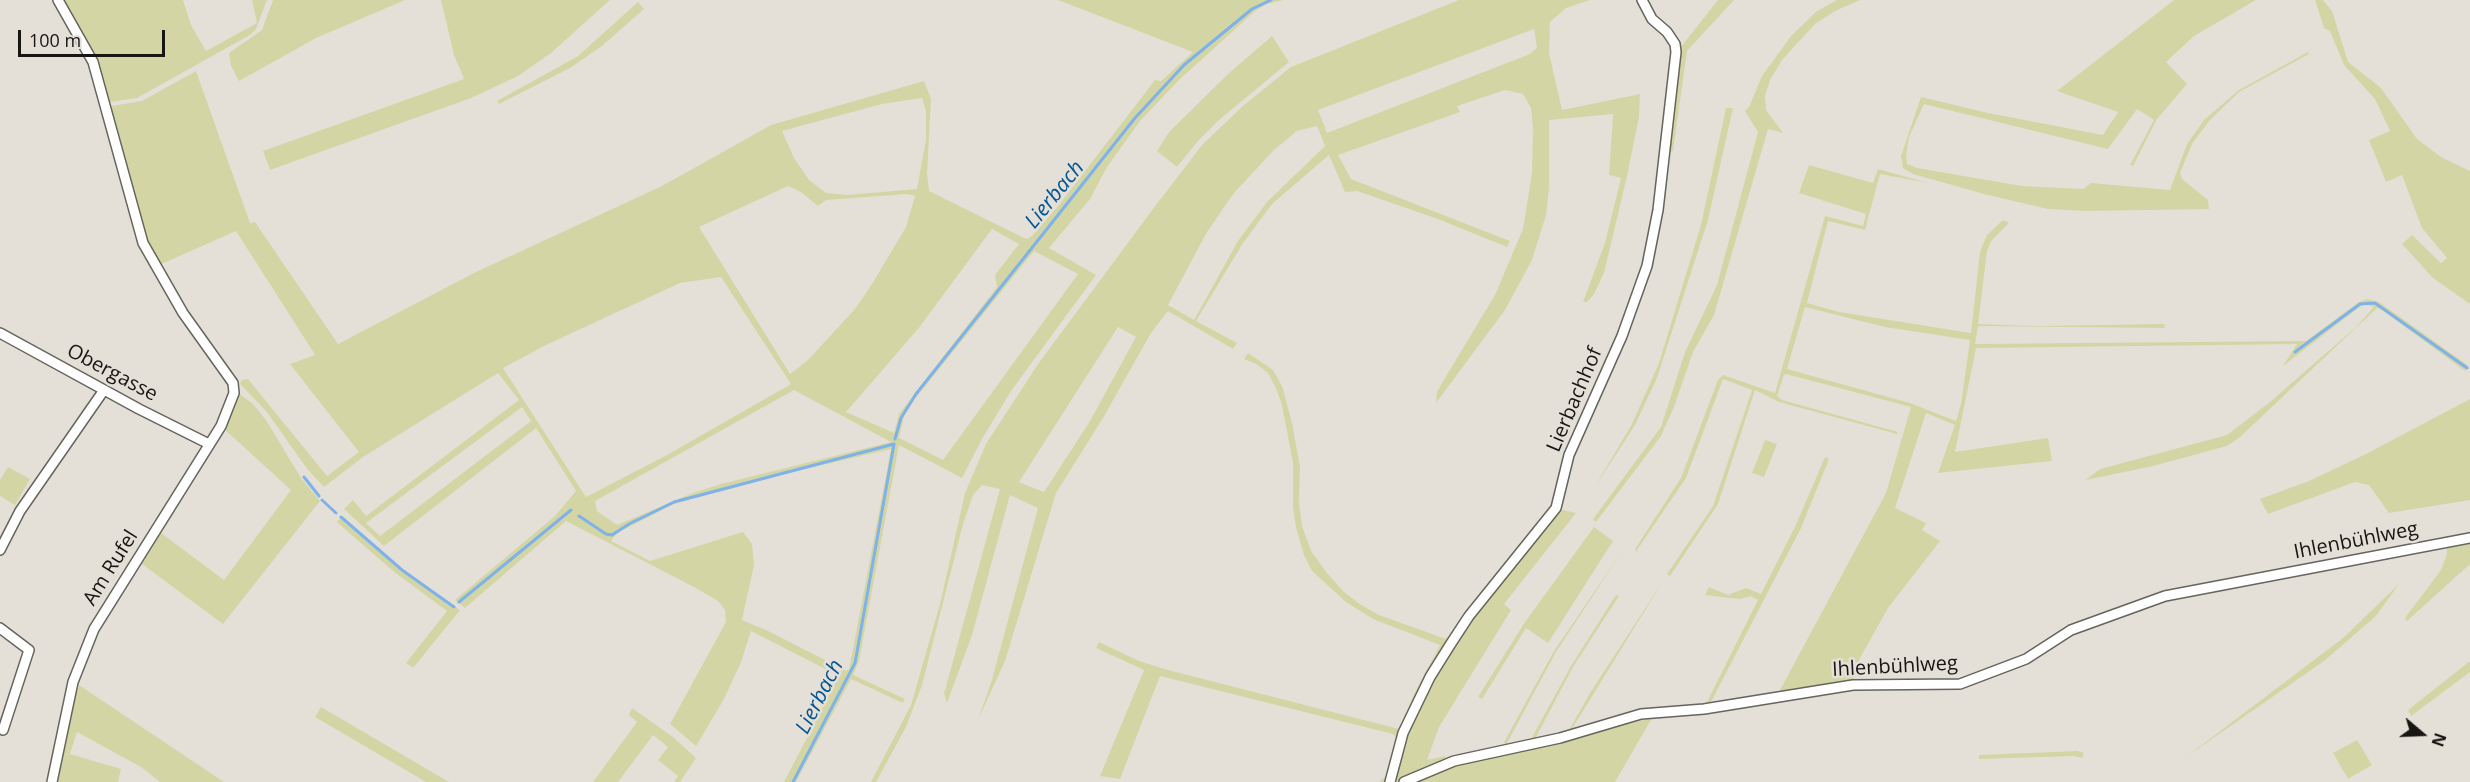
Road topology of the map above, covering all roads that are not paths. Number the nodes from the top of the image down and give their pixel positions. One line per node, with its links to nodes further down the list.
1 (58, 0): 5 (street, Am Rufel)
2 (1642, 0): 12 (street, Lierbachhof)
3 (0, 333): 4 (street, Obergasse)
4 (104, 390): 5 (street, Obergasse); 7 (street)
5 (209, 444): 11 (street, Am Rufel)
6 (2470, 538): 10 (street, Ihlenbühlweg)
7 (0, 550)
8 (0, 628): 9 (street)
9 (3, 730)
10 (1417, 779): 13 (street, Ihlenbühlweg)
11 (52, 782)
12 (1390, 782)
13 (1404, 782)

